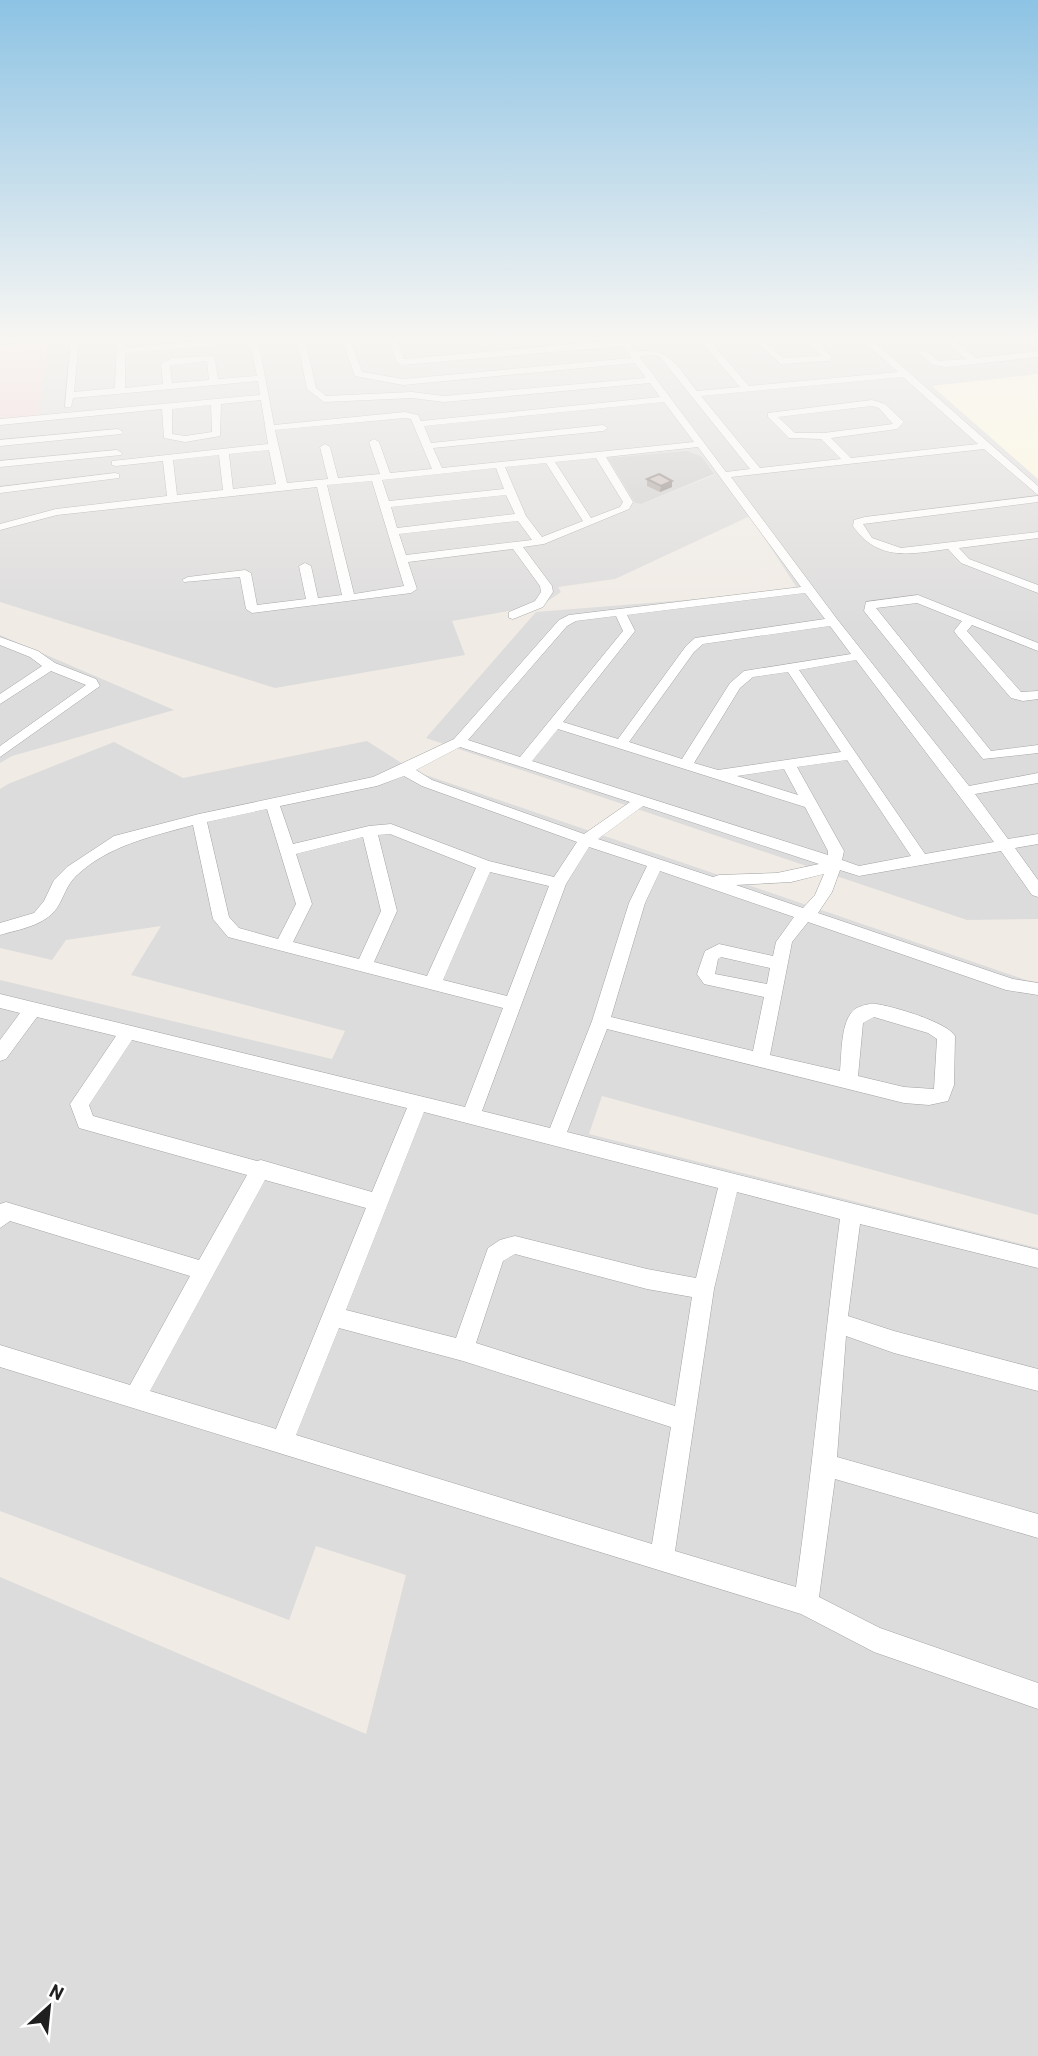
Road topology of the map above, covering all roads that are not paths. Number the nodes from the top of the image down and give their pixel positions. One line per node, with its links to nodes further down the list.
1 (86, 435): 16 (street)
2 (118, 435): 25 (street)
3 (167, 435): 4 (street)
4 (210, 435)
5 (270, 435): 20 (street)
6 (423, 435): 18 (street)
7 (607, 435): 14 (street)
8 (694, 435): 17 (street)
9 (729, 435): 31 (street)
10 (791, 435): 13 (street)
11 (831, 435): 13 (street)
12 (972, 435): 19 (street)
13 (824, 436): 27 (street)
14 (610, 440): 17 (street); 18 (street); 23 (street)
15 (374, 442): 34 (street)
16 (0, 443)
17 (701, 444): 32 (street)
18 (427, 446): 30 (street)
19 (984, 446): 27 (street); 40 (street)
20 (272, 447): 22 (street); 36 (street)
21 (325, 447): 35 (street)
22 (224, 452): 24 (street); 39 (street)
23 (599, 454): 26 (street); 46 (street)
24 (168, 457): 25 (street); 41 (street)
25 (116, 458): 28 (street); 33 (street)
26 (549, 460): 29 (street); 46 (street)
27 (848, 461): 31 (street)
28 (0, 464)
29 (499, 464): 30 (street); 38 (street)
30 (438, 471): 34 (street)
31 (758, 472): 32 (street)
32 (725, 475): 56 (street)
33 (115, 476): 37 (street); 43 (street)
34 (381, 477): 35 (street); 44 (street)
35 (327, 482): 36 (street); 58 (street)
36 (282, 486): 39 (street)
37 (0, 490)
38 (510, 491): 44 (street); 45 (street)
39 (228, 492): 41 (street)
40 (1038, 492)
41 (172, 498): 43 (street)
42 (1038, 499): 51 (street)
43 (116, 504): 47 (street)
44 (384, 505): 48 (street)
45 (522, 517): 48 (street); 50 (street)
46 (589, 523): 50 (street)
47 (0, 527)
48 (391, 532): 53 (street)
49 (1038, 535): 51 (street)
50 (540, 542): 52 (street)
51 (950, 546): 57 (street)
52 (517, 547): 53 (street); 61 (street)
53 (402, 559): 58 (street)
54 (305, 566): 59 (street)
55 (188, 580): 59 (street)
56 (809, 589): 60 (street); 63 (street)
57 (1038, 589)
58 (349, 598): 59 (street)
59 (313, 602)
60 (620, 612): 71 (street); 72 (street)
61 (513, 615)
62 (970, 619): 65 (street); 69 (street); 74 (street)
63 (834, 622): 66 (street); 73 (street)
64 (0, 641): 67 (street)
65 (1038, 647)
66 (860, 656): 68 (street); 83 (street)
67 (50, 666): 70 (street); 75 (street)
68 (791, 667): 76 (street); 78 (street)
69 (1038, 695)
70 (1, 698)
71 (556, 724): 73 (street); 77 (street)
72 (459, 741): 77 (street); 80 (street)
73 (621, 744): 78 (street)
74 (1038, 748)
75 (0, 753)
76 (852, 755): 79 (street); 93 (street)
77 (524, 762): 84 (street)
78 (687, 764): 81 (street)
79 (789, 764): 81 (street); 86 (street)
80 (405, 770): 85 (street); 90 (street)
81 (717, 774): 86 (street)
82 (1038, 778): 83 (street)
83 (965, 791): 91 (street)
84 (641, 801): 90 (street); 95 (street)
85 (272, 803): 87 (street); 92 (street)
86 (810, 804): 95 (street)
87 (199, 819): 101 (street); 102 (street)
88 (369, 831): 92 (street); 96 (street); 104 (street)
89 (1038, 839): 91 (street)
90 (586, 841): 94 (street); 98 (street)
91 (1003, 845): 93 (street); 99 (street)
92 (288, 851): 102 (street)
93 (921, 860): 95 (street)
94 (656, 863): 97 (street); 111 (street)
95 (832, 863): 97 (street); 100 (street)
96 (485, 866): 98 (street); 105 (street)
97 (709, 881): 100 (street)
98 (558, 883): 109 (street)
99 (1038, 891)
100 (805, 914): 103 (street); 106 (street)
101 (0, 929)
102 (283, 946): 104 (street)
103 (777, 963): 107 (street); 107 (street)
104 (364, 965): 105 (street)
105 (433, 982): 109 (street)
106 (1038, 989)
107 (772, 992): 114 (street)
108 (0, 1001): 110 (street)
109 (514, 1004): 117 (street)
110 (32, 1010): 112 (street); 113 (street)
111 (601, 1021): 114 (street); 118 (street)
112 (127, 1034): 116 (street); 119 (street)
113 (0, 1054)
114 (760, 1060): 115 (street)
115 (848, 1081): 115 (street)
116 (418, 1102): 117 (street); 121 (street)
117 (471, 1116): 118 (street)
118 (555, 1138): 120 (street)
119 (261, 1168): 121 (street); 125 (street)
120 (730, 1180): 122 (street); 126 (street)
121 (376, 1202): 127 (street)
122 (851, 1213): 124 (street); 128 (street)
123 (0, 1219): 125 (street)
124 (1038, 1259)
125 (204, 1271): 132 (street)
126 (704, 1289): 129 (street); 133 (street)
127 (334, 1317): 129 (street); 134 (street)
128 (838, 1323): 131 (street); 135 (street)
129 (463, 1350): 133 (street)
130 (0, 1356): 132 (street)
131 (1038, 1380)
132 (135, 1397): 134 (street)
133 (683, 1420): 137 (street)
134 (282, 1443): 137 (street)
135 (825, 1465): 136 (street); 138 (street)
136 (1038, 1525)
137 (662, 1559): 138 (street)
138 (806, 1603): 139 (street)
139 (1038, 1696)

